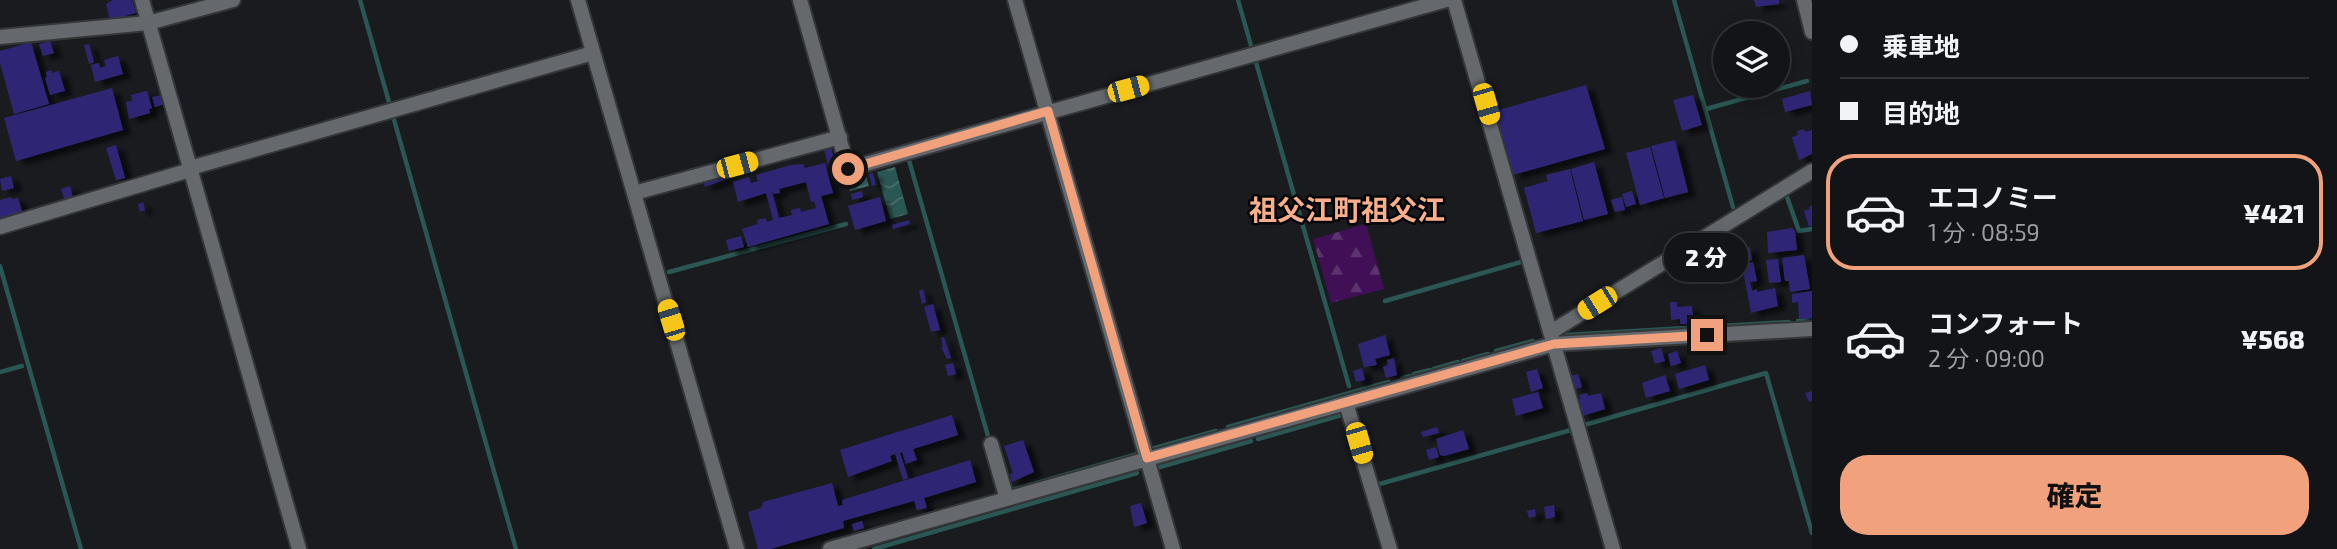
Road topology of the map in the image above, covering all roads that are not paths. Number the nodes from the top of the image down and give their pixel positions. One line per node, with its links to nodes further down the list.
1 (142, 0): 9 (street)
2 (233, 0): 9 (street)
3 (578, 0): 12 (street)
4 (800, 0): 14 (street)
5 (1015, 0): 13 (street)
6 (1446, 0): 13 (street)
7 (1454, 0): 20 (street)
8 (1804, 0): 10 (street)
9 (148, 23): 11 (street); 15 (street)
10 (1812, 32)
11 (0, 37)
12 (593, 53): 15 (street); 17 (street)
13 (1048, 111): 14 (street); 23 (street)
14 (840, 137): 17 (street)
15 (190, 169): 18 (street); 25 (street)
16 (1812, 170): 20 (street)
17 (634, 193): 26 (street)
18 (0, 227)
19 (1812, 329): 20 (street)
20 (1552, 338): 21 (street); 30 (street)
21 (1346, 403): 23 (street); 29 (street)
22 (991, 444): 24 (street)
23 (1147, 458): 24 (street); 28 (street)
24 (1007, 499): 27 (street)
25 (299, 549)
26 (737, 549)
27 (830, 549)
28 (1173, 549)
29 (1390, 549)
30 (1613, 549)

